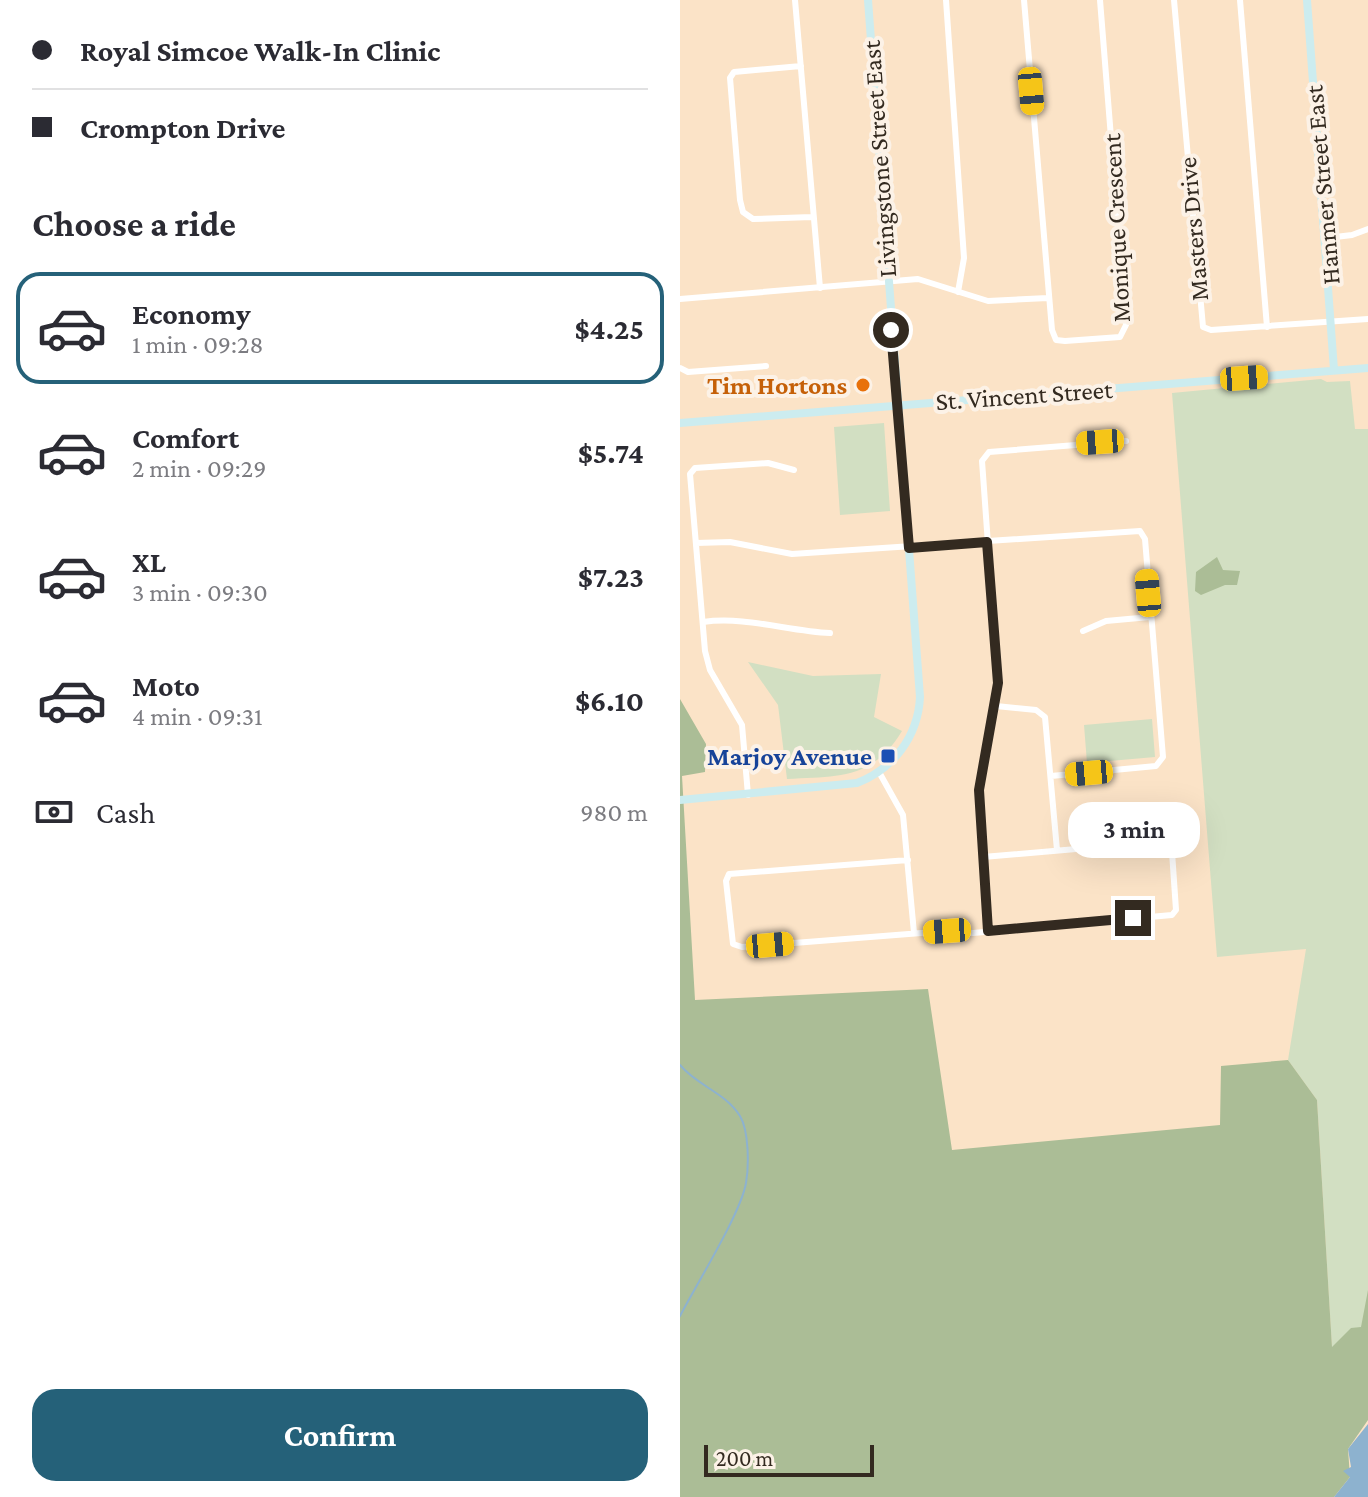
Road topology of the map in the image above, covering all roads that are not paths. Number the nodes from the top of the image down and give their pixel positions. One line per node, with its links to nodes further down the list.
1 (795, 0): 9 (street)
2 (868, 0): 13 (street, Livingstone Street East)
3 (946, 0): 15 (street)
4 (1024, 0): 16 (street, Monique Crescent)
5 (1100, 0): 16 (street, Monique Crescent)
6 (1174, 0): 20 (street, Masters Drive)
7 (1240, 0): 20 (street)
8 (1307, 0): 12 (street, Hanmer Street East)
9 (801, 66): 10 (street); 10 (street)
10 (812, 217): 14 (street)
11 (1368, 229): 12 (street)
12 (1327, 238): 19 (street, Hanmer Street East)
13 (887, 281): 14 (street); 15 (street); 25 (street, Livingstone Street East)
14 (820, 288): 17 (street)
15 (958, 292): 16 (street)
16 (1048, 298)
17 (680, 299)
18 (1368, 319): 19 (street, Masters Drive)
19 (1333, 321): 20 (street, Masters Drive); 24 (street, Hanmer Street East)
20 (1267, 327)
21 (766, 366): 22 (street)
22 (680, 368)
23 (1368, 368): 24 (street, St. Vincent Street)
24 (1334, 370): 25 (street, St. Vincent Street)
25 (896, 404): 26 (street, St. Vincent Street); 31 (street, Livingstone Street East)
26 (680, 423)
27 (1126, 441): 29 (street)
28 (794, 470): 30 (street)
29 (987, 542): 31 (street); 32 (street); 36 (street)
30 (696, 543): 31 (street); 33 (street)
31 (909, 548): 37 (street, Livingstone Street East)
32 (1150, 617): 34 (street); 38 (street)
33 (703, 622): 35 (street); 39 (street)
34 (1083, 631)
35 (830, 633)
36 (996, 706): 38 (street); 42 (street)
37 (879, 772): 39 (street, Livingstone Street East); 43 (street)
38 (1051, 776): 41 (street)
39 (748, 795): 40 (street, Livingstone Street East)
40 (680, 800)
41 (1057, 850): 42 (street); 44 (street)
42 (983, 857): 44 (street)
43 (908, 860): 45 (street); 45 (street)
44 (988, 931): 45 (street)
45 (914, 933)

